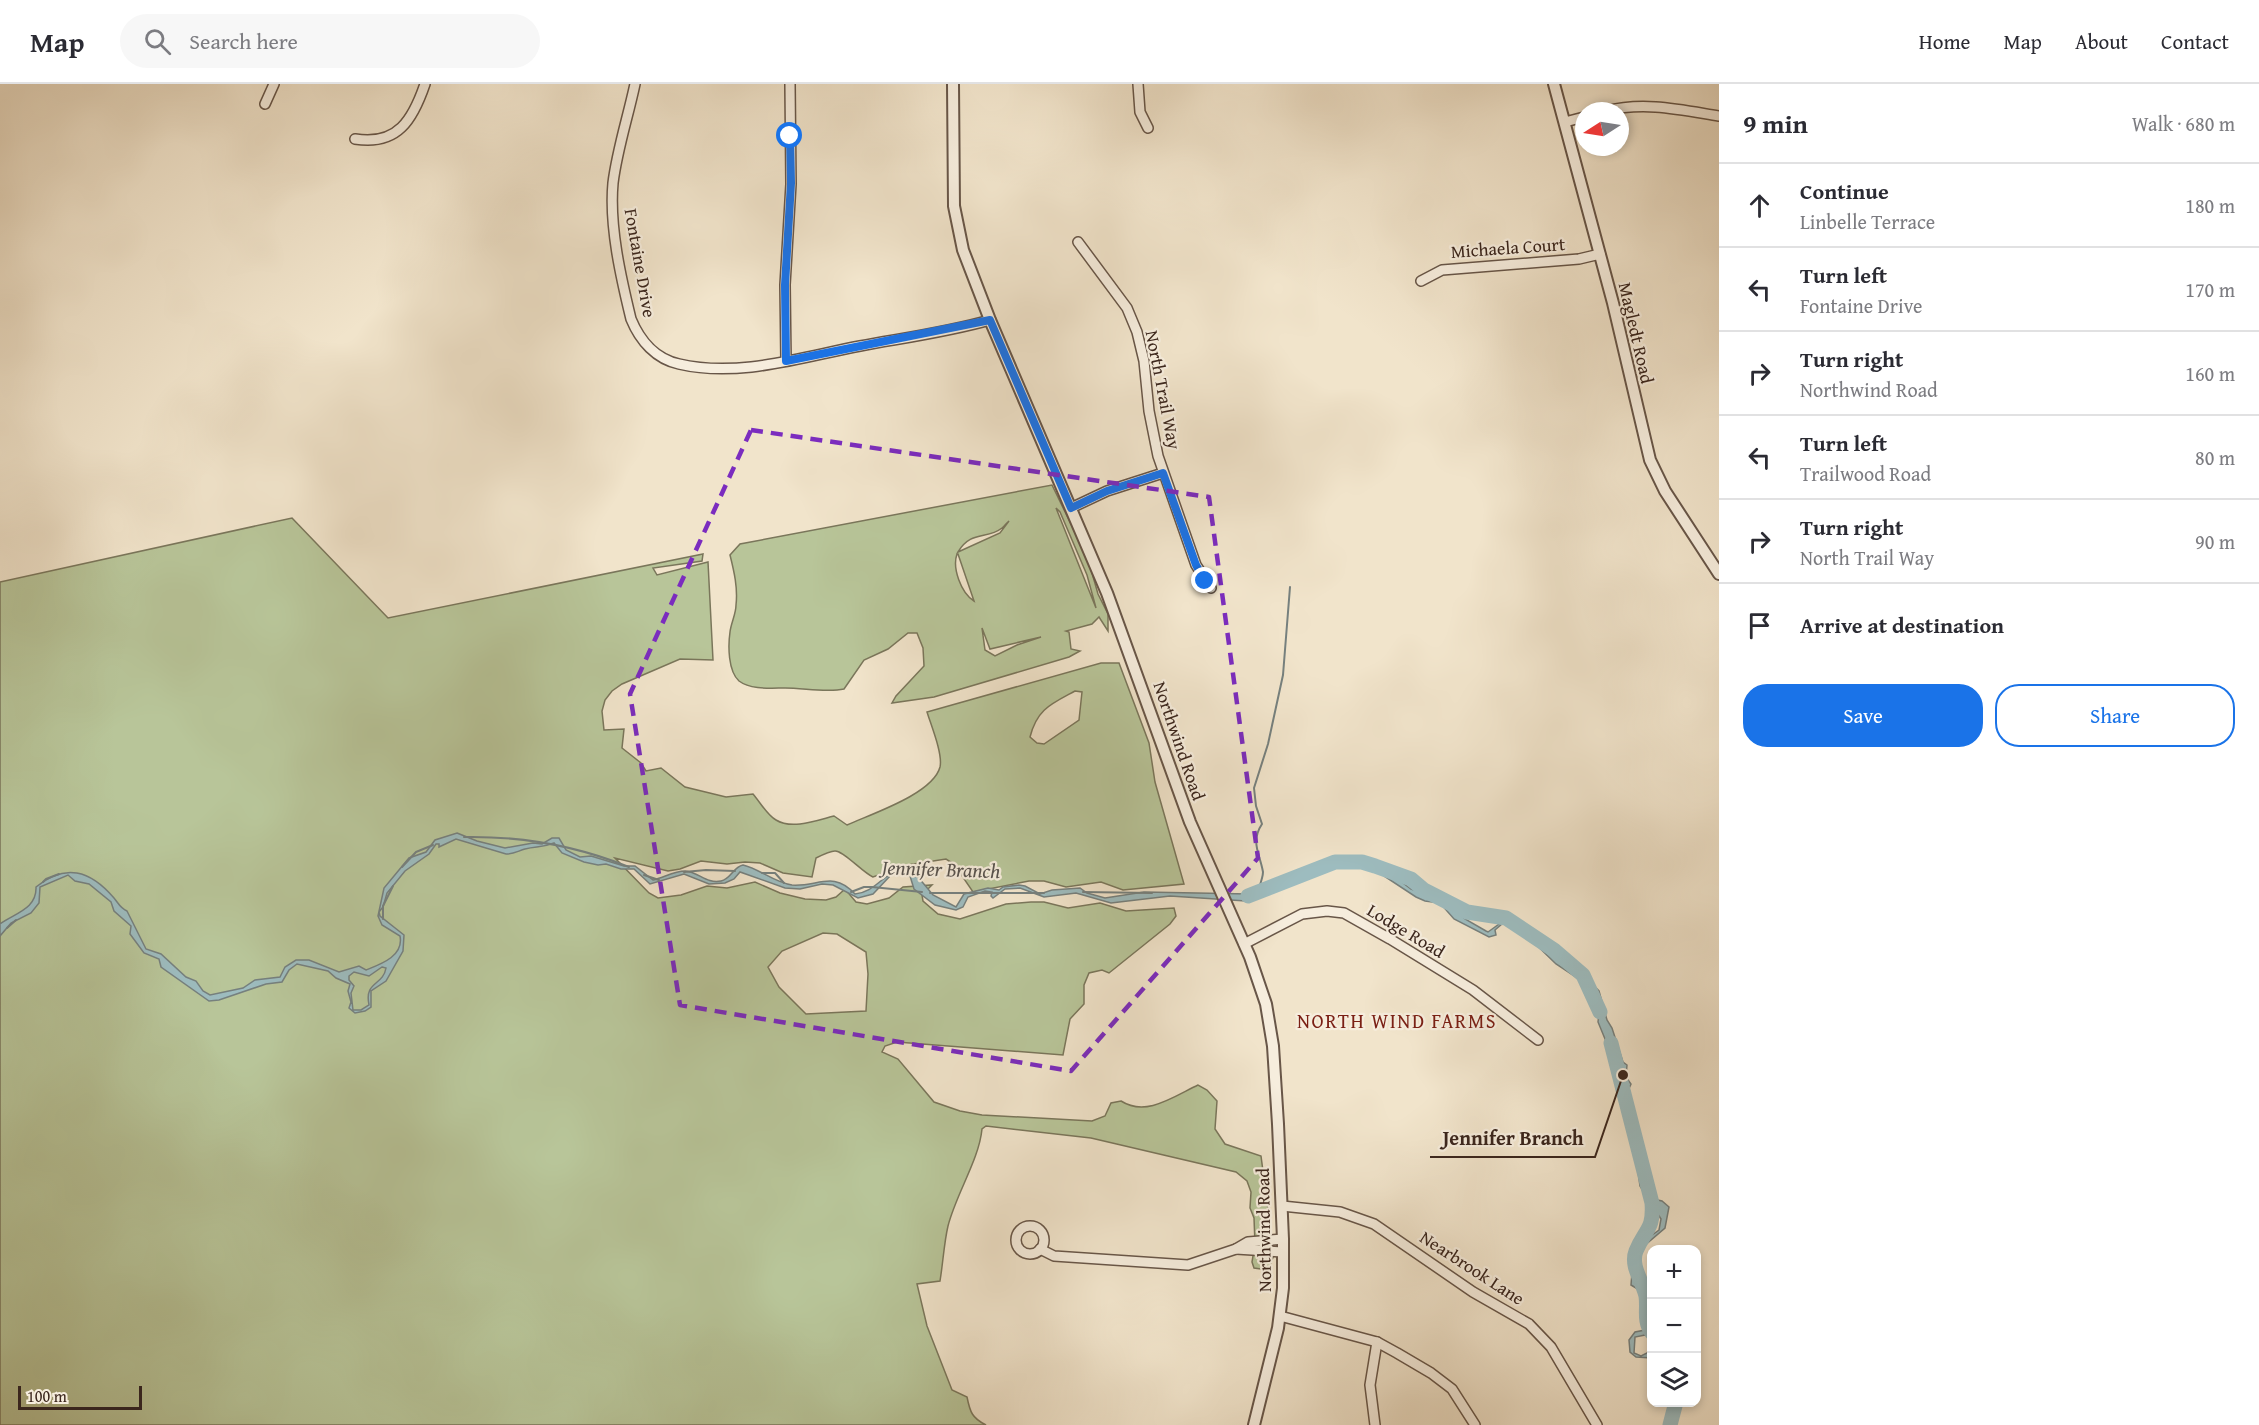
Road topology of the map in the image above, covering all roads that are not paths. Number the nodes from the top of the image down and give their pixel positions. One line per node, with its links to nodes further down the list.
1 (274, 84): 8 (street)
2 (425, 84): 14 (street)
3 (635, 84): 19 (street, Fontaine Drive)
4 (790, 84): 19 (street)
5 (953, 84): 18 (street, Northwind Road)
6 (1138, 84): 13 (street)
7 (1554, 84): 12 (street, Magledt Road)
8 (265, 104)
9 (1629, 108): 10 (street)
10 (1719, 116)
11 (1575, 119): 12 (street)
12 (1565, 122): 16 (street, Magledt Road)
13 (1148, 128)
14 (355, 139)
15 (1078, 242): 20 (street, North Trail Way)
16 (1600, 254): 17 (street, Michaela Court); 22 (street, Magledt Road)
17 (1421, 281)
18 (990, 320): 19 (street, Fontaine Drive); 21 (street, Northwind Road)
19 (786, 361)
20 (1163, 473): 21 (street); 23 (street, North Trail Way)
21 (1071, 508): 24 (street, Northwind Road)
22 (1719, 574)
23 (1211, 588)
24 (1244, 944): 25 (street, Lodge Road); 26 (street, Northwind Road)
25 (1538, 1040)
26 (1282, 1206): 27 (street, Northwind Road); 36 (street, Nearbrook Lane)
27 (1283, 1239): 29 (street); 30 (street, Northwind Road)
28 (1040, 1249): 29 (street)
29 (1236, 1249): 30 (street)
30 (1283, 1252): 31 (street, Northwind Road)
31 (1280, 1316): 32 (street); 33 (street, Northwind Road)
32 (1377, 1342): 34 (street); 35 (street)
33 (1254, 1425)
34 (1375, 1425)
35 (1475, 1425)
36 (1597, 1425)

